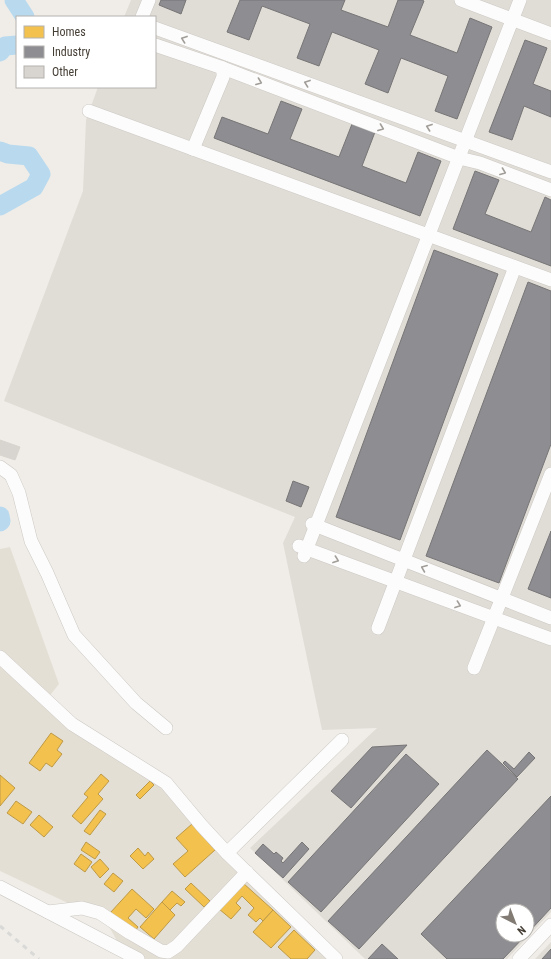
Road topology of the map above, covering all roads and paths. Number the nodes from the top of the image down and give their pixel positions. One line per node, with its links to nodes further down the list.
1 (149, 0): 4 (street)
2 (461, 0): 5 (street)
3 (520, 0): 5 (street)
4 (142, 16)
5 (513, 19): 7 (street); 11 (street)
6 (156, 28): 11 (street, one-way to 6)
7 (551, 34)
8 (156, 44): 9 (street)
9 (223, 68): 12 (street); 13 (street, one-way to 13)
10 (89, 111): 12 (street)
11 (466, 141): 13 (street); 14 (street)
12 (193, 149): 16 (street)
13 (459, 158): 15 (street, one-way to 15); 16 (street)
14 (551, 172)
15 (551, 190)
16 (428, 234): 17 (street); 21 (street)
17 (515, 267): 18 (street); 22 (street)
18 (551, 280)
19 (0, 467): 31 (street)
20 (551, 474): 24 (street)
21 (313, 525): 22 (street); 23 (street, one-way to 23)
22 (404, 560): 23 (street); 24 (street, one-way to 22)
23 (396, 582): 25 (street, one-way to 25); 27 (street)
24 (501, 598): 25 (street); 26 (street)
25 (493, 618): 28 (street); 30 (street)
26 (551, 618)
27 (378, 628)
28 (551, 639)
29 (0, 657): 33 (street)
30 (474, 668)
31 (166, 728)
32 (342, 740): 33 (street)
33 (227, 853): 34 (street)
34 (246, 872): 38 (street); 40 (street)
35 (0, 887): 36 (street)
36 (48, 912): 38 (street); 39 (street)
37 (551, 925): 41 (street)
38 (167, 955)
39 (138, 959)
40 (336, 959)
41 (519, 959)

